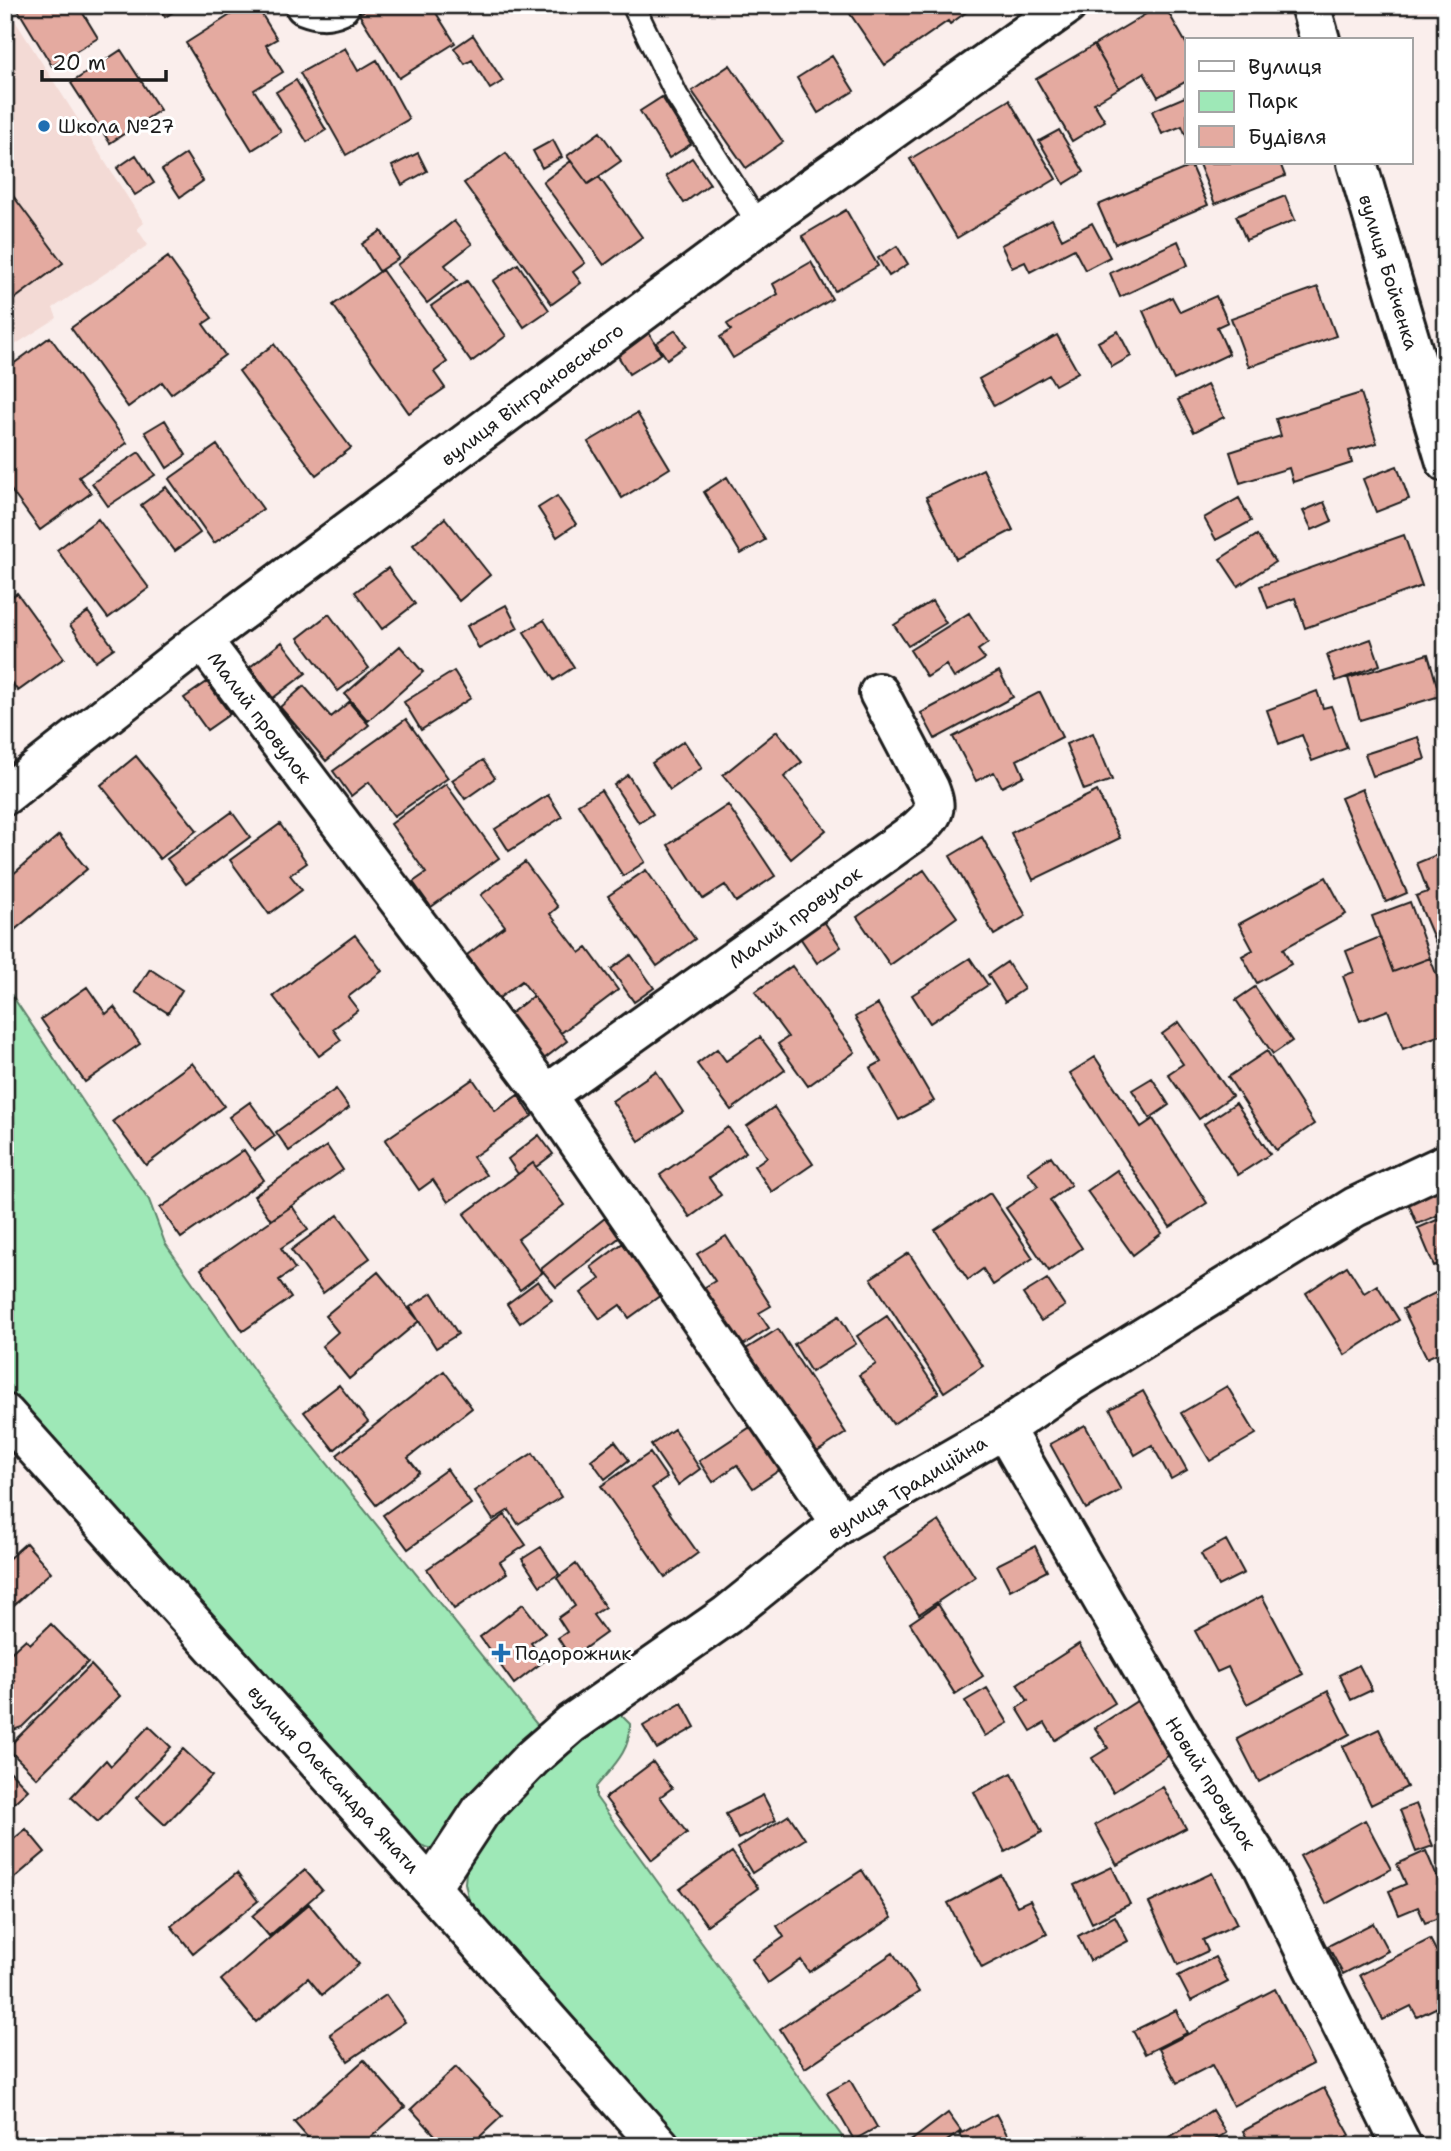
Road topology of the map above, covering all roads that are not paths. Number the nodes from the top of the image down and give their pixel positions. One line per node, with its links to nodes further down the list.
1 (305, 5): 2 (street)
2 (340, 5)
3 (633, 5): 8 (lane)
4 (1067, 5): 8 (street, вулиця Вінграновського)
5 (1310, 5): 6 (street)
6 (1319, 38)
7 (1357, 164): 9 (street, вулиця Бойченка)
8 (759, 225): 10 (street, вулиця Вінграновського)
9 (1446, 462)
10 (202, 640): 12 (street, вулиця Вінграновського); 13 (street, Малий провулок)
11 (879, 693): 13 (street, Малий провулок)
12 (5, 795)
13 (546, 1095): 17 (street, Малий провулок)
14 (1446, 1164): 16 (street, вулиця Традиційна)
15 (5, 1414): 18 (street, вулиця Олександра Янати)
16 (1004, 1429): 17 (street, вулиця Традиційна); 20 (street, Новий провулок)
17 (841, 1523): 18 (street, вулиця Традиційна)
18 (431, 1887): 19 (street, вулиця Олександра Янати)
19 (660, 2146)
20 (1402, 2146)

